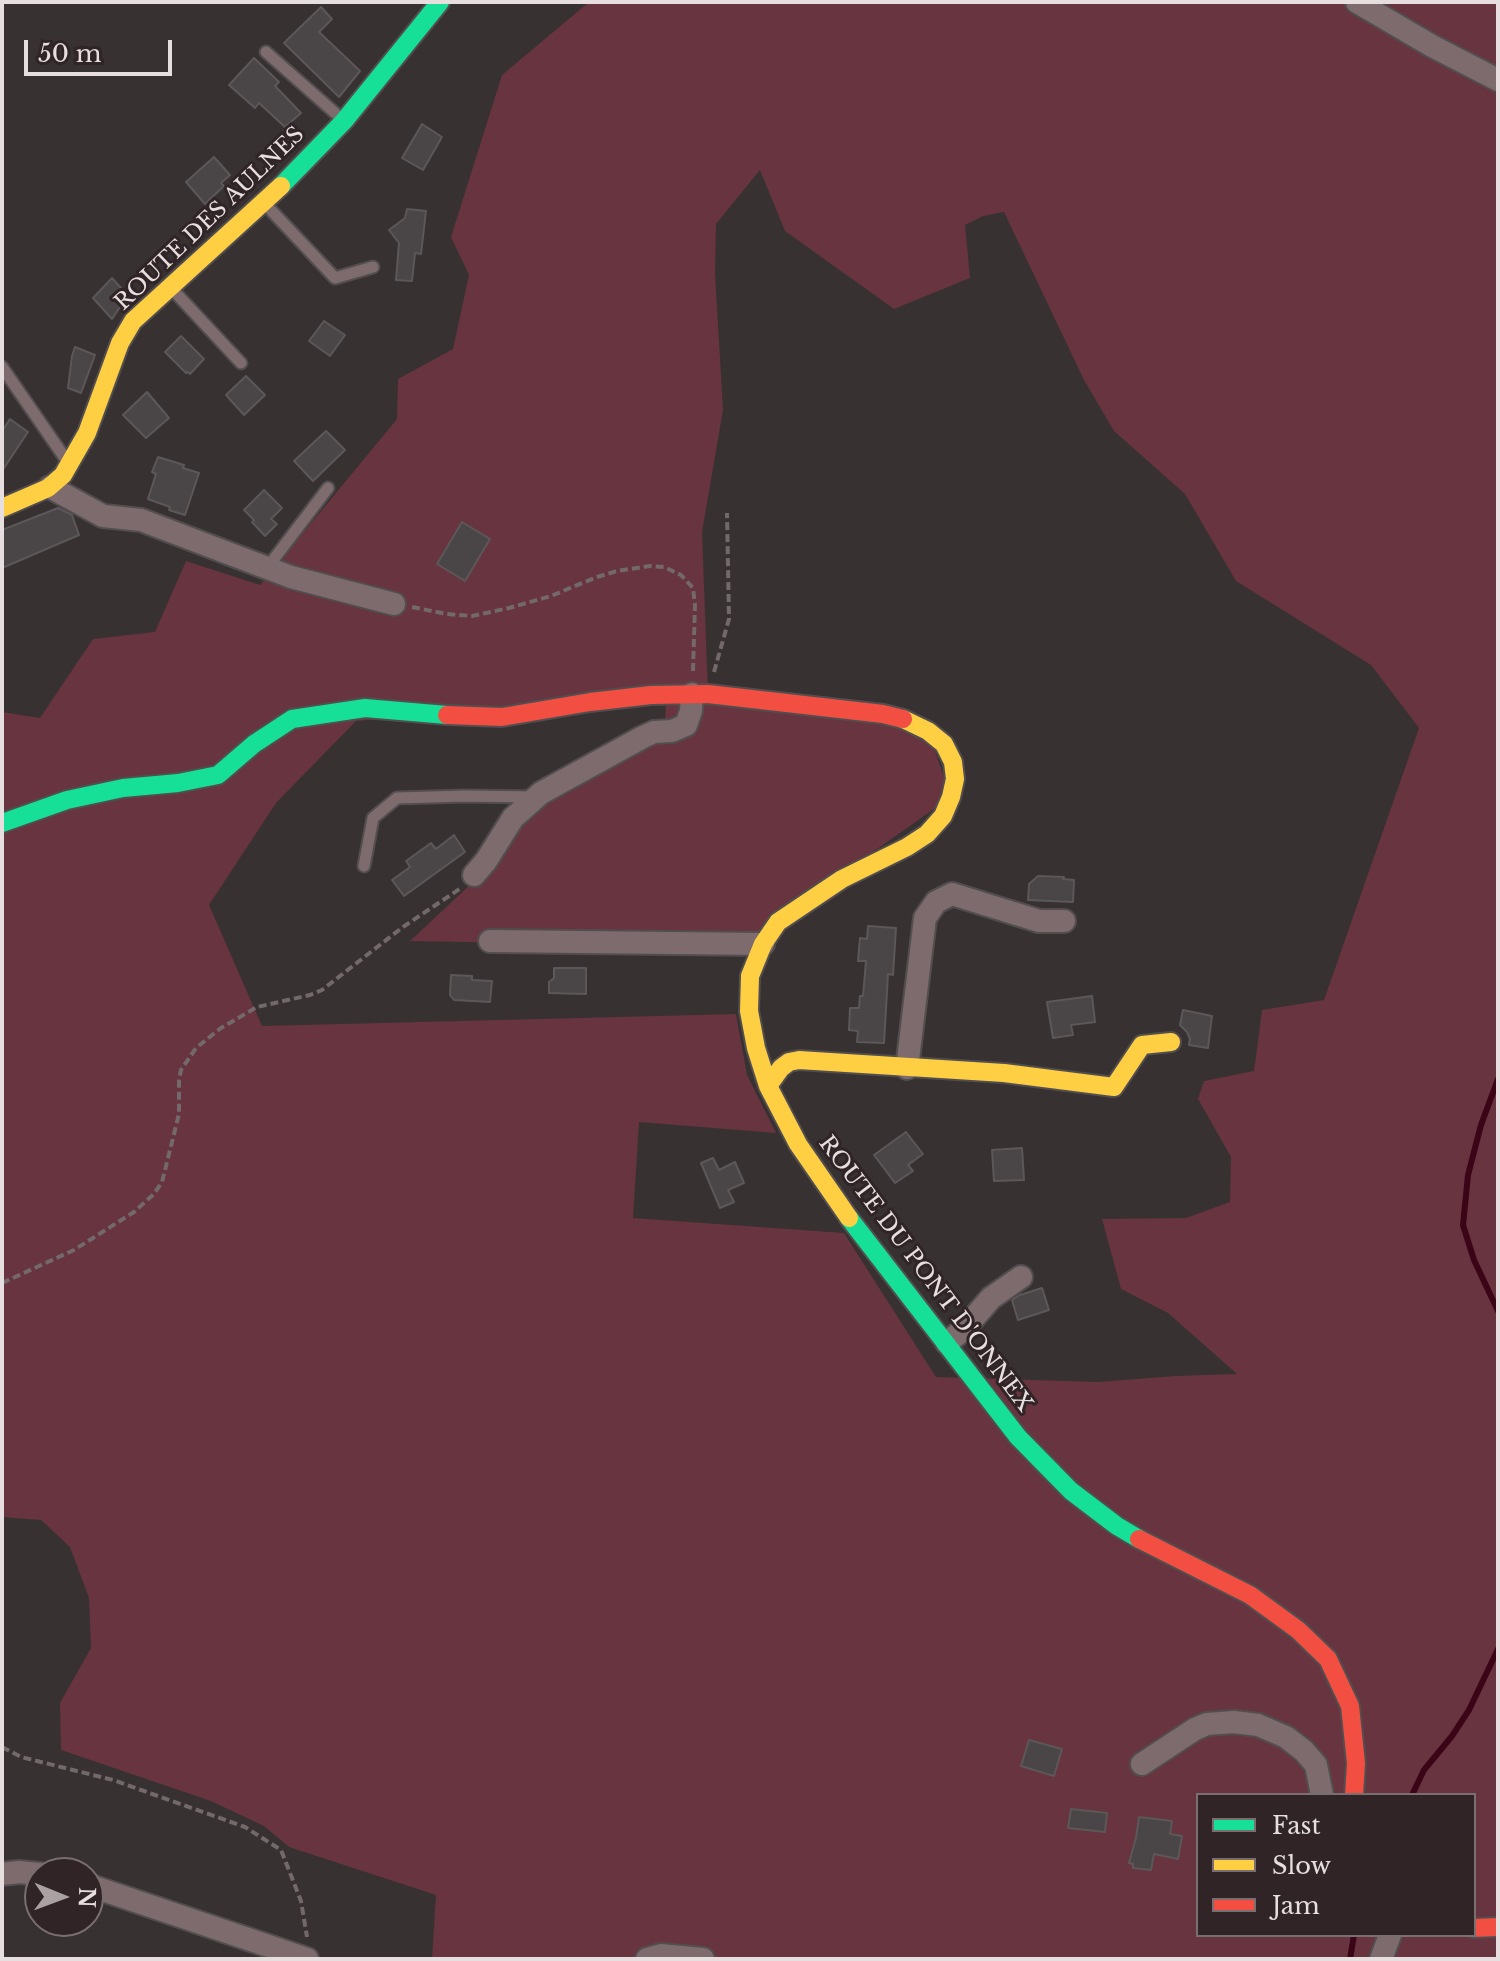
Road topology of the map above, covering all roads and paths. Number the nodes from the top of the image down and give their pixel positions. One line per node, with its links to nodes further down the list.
1 (440, 2): 5 (street, ROUTE DES AULNES)
2 (1357, 2): 4 (street)
3 (266, 52): 5 (lane)
4 (1498, 80)
5 (344, 121): 6 (street, ROUTE DES AULNES)
6 (264, 202): 7 (lane); 8 (street, ROUTE DES AULNES)
7 (373, 267)
8 (170, 287): 9 (lane); 11 (street, ROUTE DES AULNES)
9 (241, 363)
10 (2, 367): 11 (lane)
11 (70, 465): 12 (street, ROUTE DES AULNES)
12 (50, 487): 14 (street, ROUTE DES AULNES); 16 (street)
13 (328, 488): 16 (lane)
14 (2, 508)
15 (727, 513): 18 (path)
16 (267, 568): 17 (street)
17 (394, 604): 18 (path)
18 (700, 694): 19 (street); 20 (street, ROUTE DU PONT D'ONNEX); 25 (street, ROUTE DU PONT D'ONNEX)
19 (535, 797): 21 (lane); 22 (street)
20 (2, 823)
21 (364, 866)
22 (474, 875): 30 (path)
23 (1064, 921): 27 (street)
24 (490, 941): 25 (street)
25 (763, 944): 28 (street, ROUTE DU PONT D'ONNEX)
26 (1171, 1042): 27 (street)
27 (907, 1068): 28 (street)
28 (768, 1086): 31 (street, ROUTE DU PONT D'ONNEX)
29 (1021, 1277): 31 (street)
30 (2, 1283)
31 (947, 1343): 35 (street, ROUTE DU PONT D'ONNEX)
32 (2, 1747): 42 (path)
33 (1142, 1764): 34 (street)
34 (1322, 1793)
35 (1354, 1793)
36 (24, 1872): 37 (street)
37 (2, 1874)
38 (104, 1890): 42 (street)
39 (1498, 1927): 40 (street)
40 (1476, 1928)
41 (1389, 1937): 45 (street)
42 (308, 1952)
43 (647, 1959): 44 (street)
44 (703, 1959)
45 (1381, 1959)

